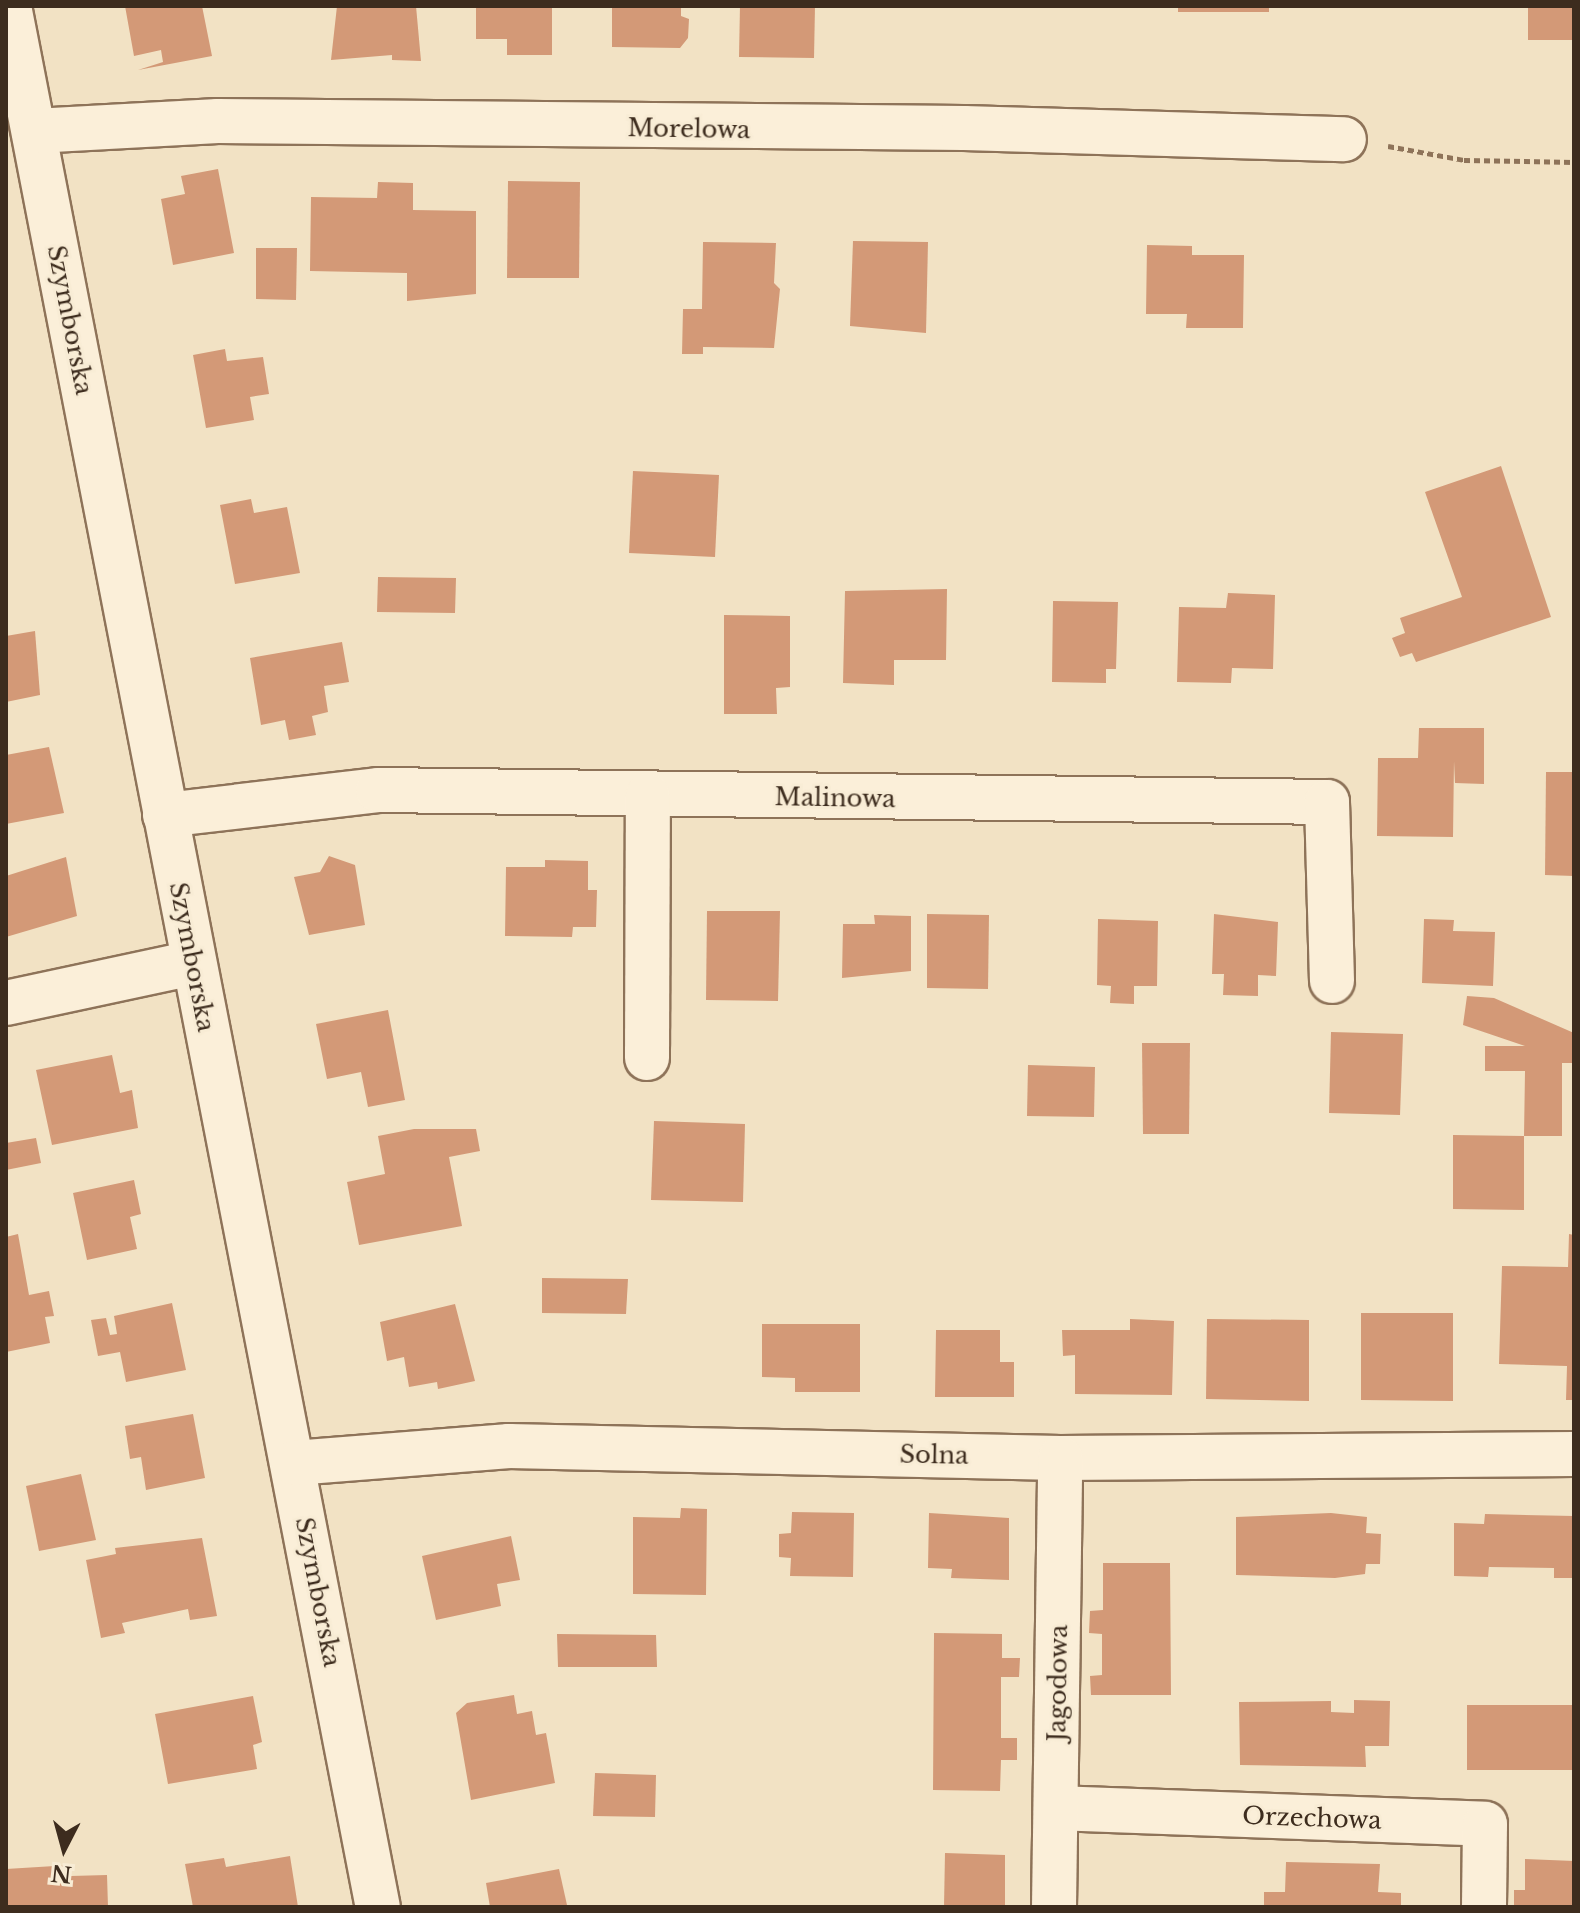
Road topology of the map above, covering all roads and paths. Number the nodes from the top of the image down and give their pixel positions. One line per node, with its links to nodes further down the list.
1 (9, 6): 2 (street, Szymborska)
2 (34, 131): 3 (street, Morelowa); 6 (street, Szymborska)
3 (1344, 139): 4 (path)
4 (1574, 162)
5 (648, 796): 6 (street, Malinowa); 8 (street, Malinowa); 10 (street)
6 (165, 815): 7 (street, Szymborska)
7 (193, 963): 9 (street); 13 (street, Szymborska)
8 (1332, 981)
9 (6, 1003)
10 (647, 1058)
11 (1574, 1454): 12 (street, Solna)
12 (1060, 1458): 13 (street, Solna); 14 (street, Jagodowa)
13 (294, 1463): 15 (street, Szymborska)
14 (1056, 1808): 16 (street, Jagodowa); 17 (street, Orzechowa)
15 (378, 1907)
16 (1054, 1907)
17 (1484, 1907)

